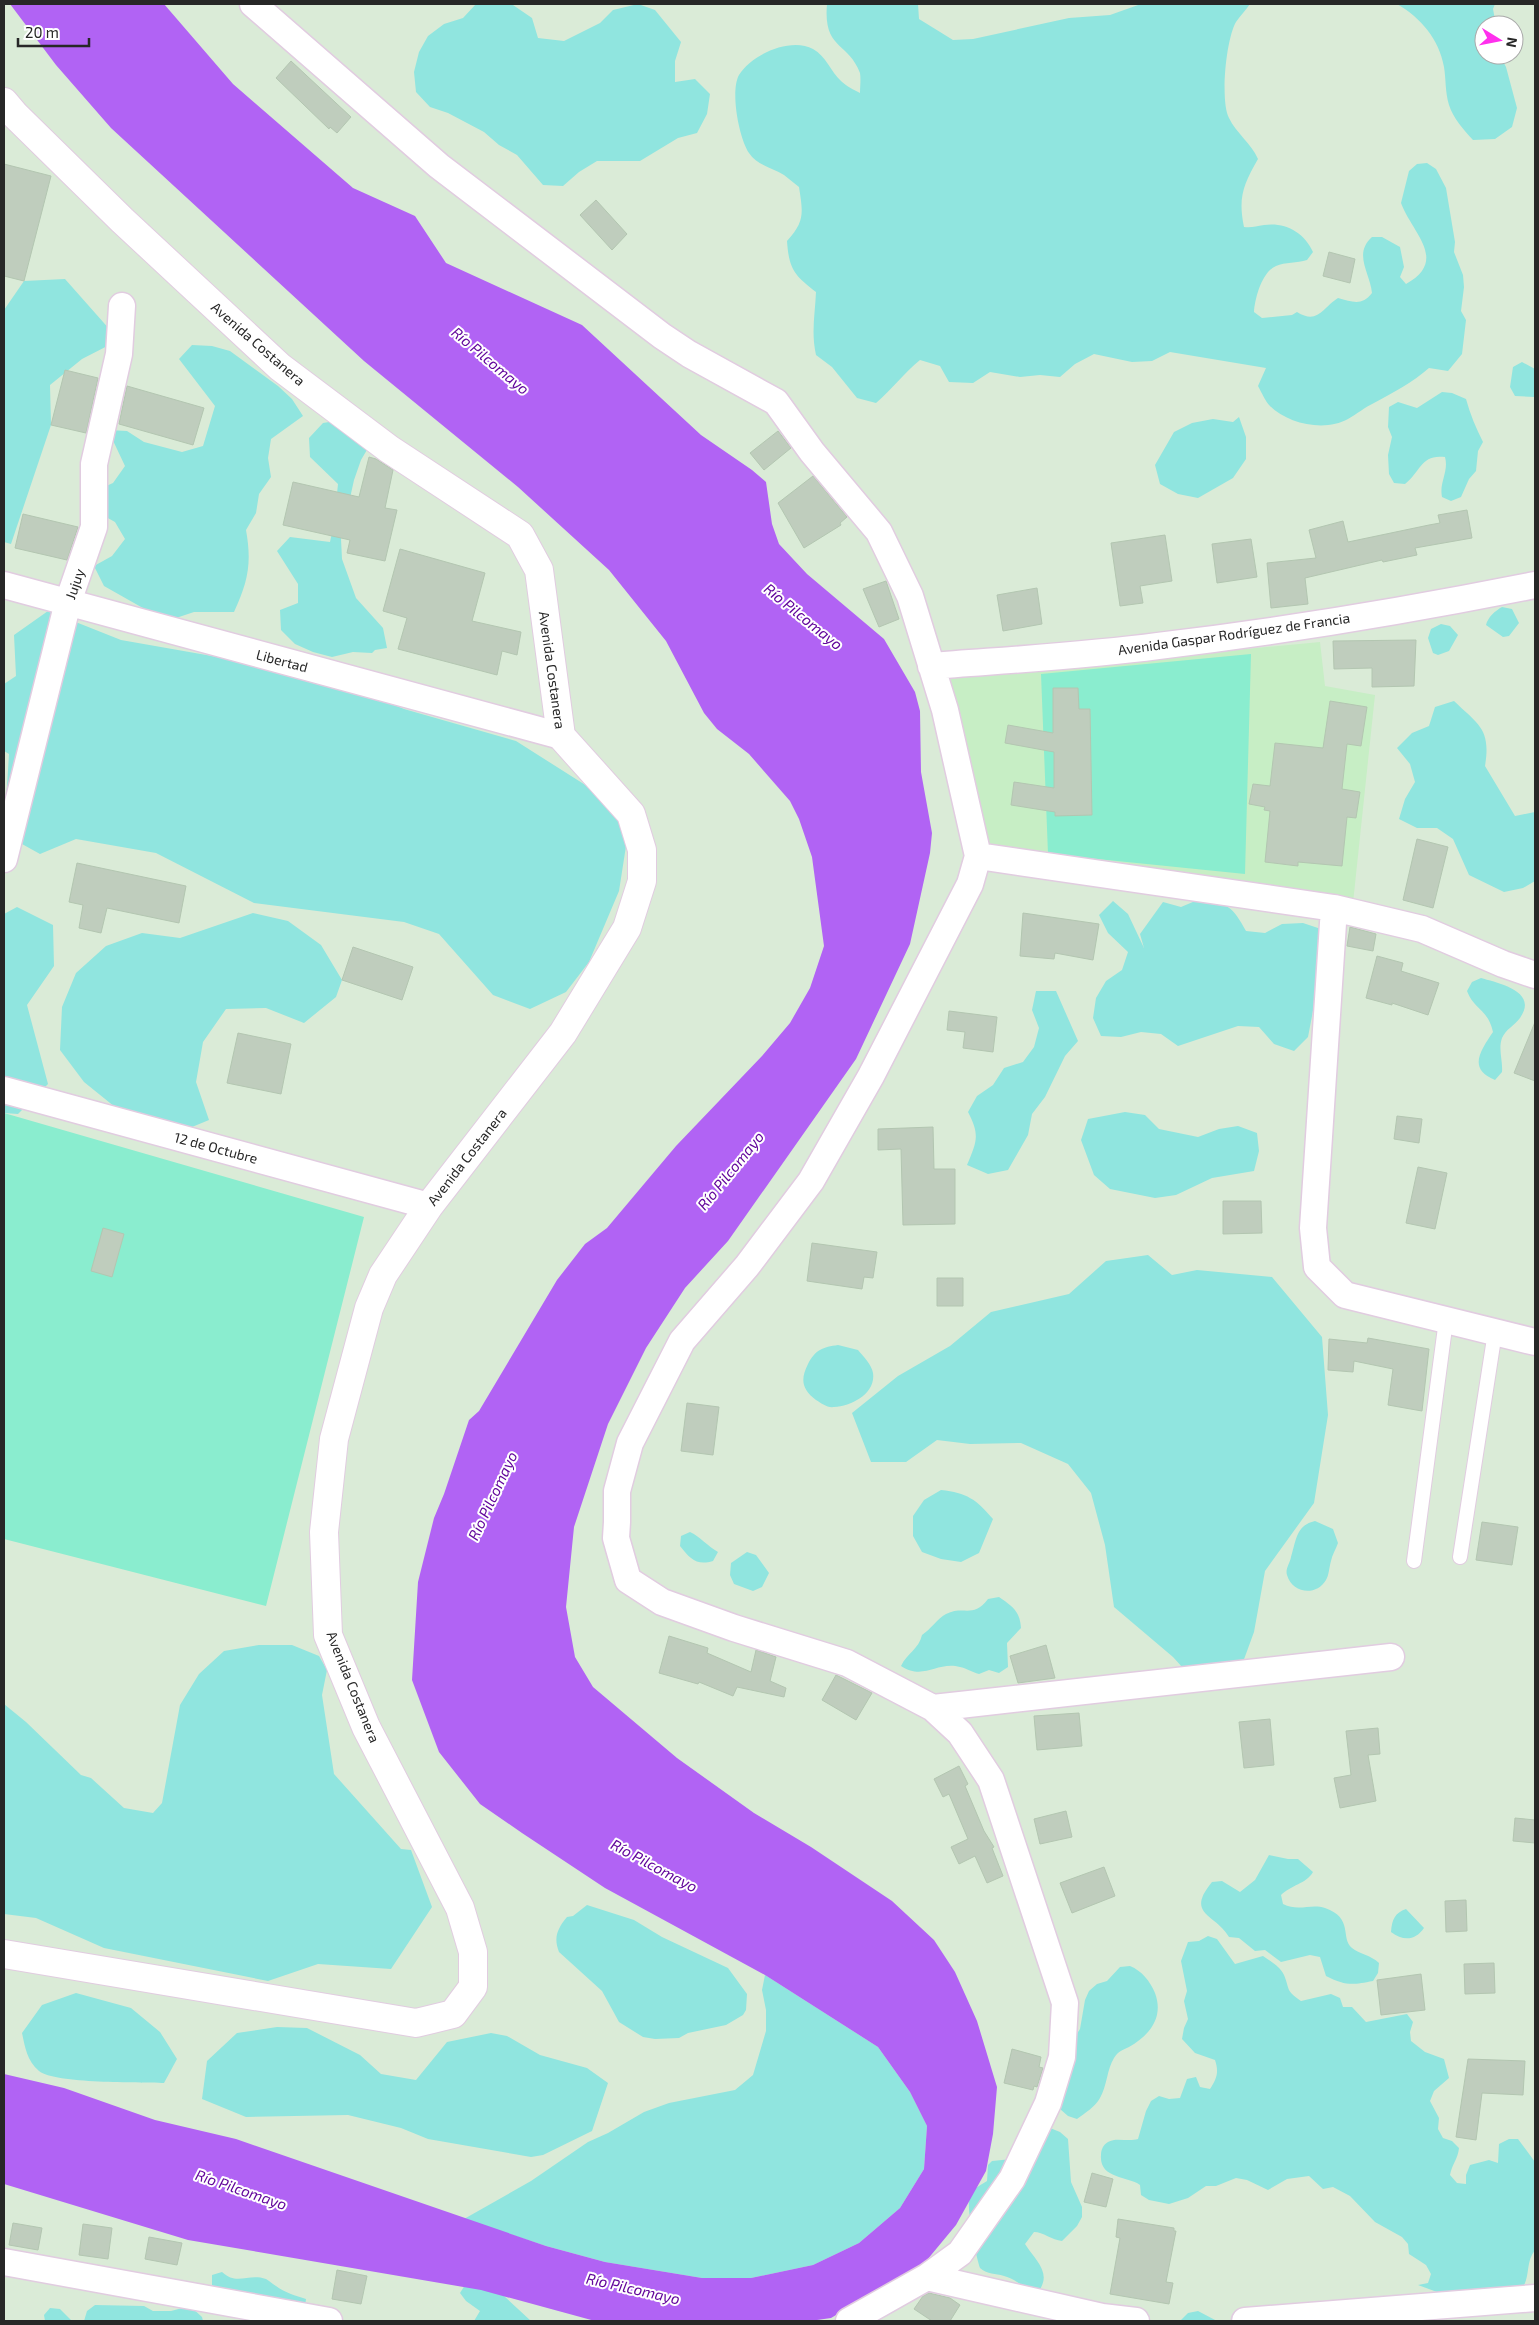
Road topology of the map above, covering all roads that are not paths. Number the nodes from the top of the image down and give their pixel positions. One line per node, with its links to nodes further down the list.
1 (253, 4): 7 (street)
2 (7, 112): 8 (street, Avenida Costanera)
3 (122, 306): 6 (street, Jujuy)
4 (4, 585): 6 (street, Libertad)
5 (1535, 585): 7 (street, Avenida Gaspar Rodríguez de Francia)
6 (68, 602): 8 (street, Libertad); 10 (street, Jujuy)
7 (931, 666): 9 (street)
8 (561, 736): 14 (street, Avenida Costanera)
9 (978, 856): 11 (street); 21 (street)
10 (4, 859)
11 (1334, 908): 12 (street); 15 (street)
12 (1535, 976)
13 (4, 1090): 14 (street, 12 de Octubre)
14 (429, 1206): 22 (street, Avenida Costanera)
15 (1446, 1320): 16 (street); 19 (lane)
16 (1495, 1332): 17 (street); 18 (lane)
17 (1535, 1342)
18 (1460, 1557)
19 (1414, 1561)
20 (1391, 1657): 21 (street)
21 (933, 1708): 24 (street)
22 (4, 1954)
23 (4, 2262): 26 (street)
24 (927, 2277): 27 (street); 28 (street)
25 (1535, 2298): 29 (street)
26 (329, 2321)
27 (849, 2321)
28 (1136, 2321)
29 (1245, 2321)

